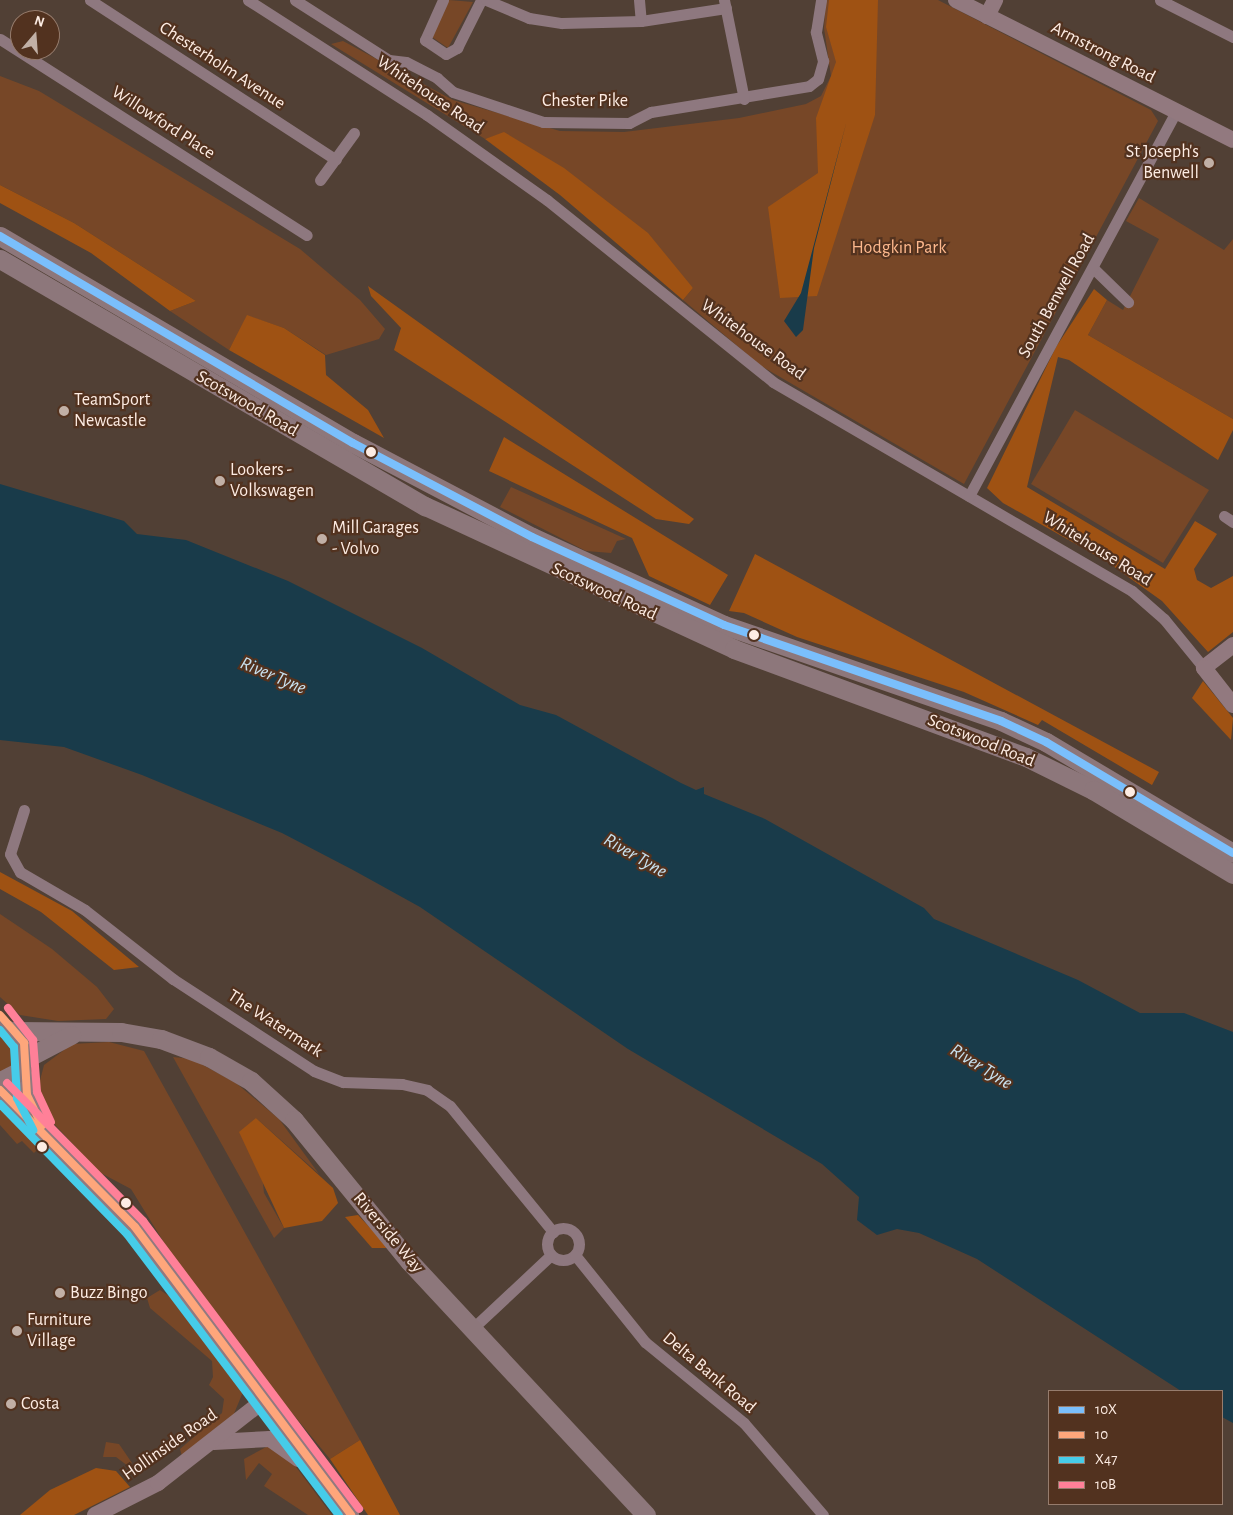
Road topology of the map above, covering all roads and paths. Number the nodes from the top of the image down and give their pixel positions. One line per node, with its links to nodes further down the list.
1 (90, 0): 21 (street, Chesterholm Avenue)
2 (248, 0): 28 (street, Whitehouse Road)
3 (295, 0): 17 (street, Chester Pike)
4 (443, 0): 5 (street)
5 (481, 0)
6 (486, 0): 14 (street)
7 (640, 0): 14 (street)
8 (821, 0): 17 (street, Chester Pike)
9 (956, 0): 13 (street, Armstrong Road)
10 (996, 0): 13 (street)
11 (1160, 0): 15 (street)
12 (725, 4): 14 (street); 17 (street)
13 (987, 16): 18 (street, Armstrong Road)
14 (640, 21)
15 (1233, 36)
16 (0, 39): 24 (street, Willowford Place)
17 (744, 99)
18 (1176, 112): 20 (street, Armstrong Road); 26 (street, South Benwell Road)
19 (354, 132): 21 (street)
20 (1233, 140)
21 (336, 160): 22 (street)
22 (320, 180)
23 (0, 236): 33 (main road, Scotswood Road)
24 (307, 236)
25 (0, 259): 34 (main road, Scotswood Road)
26 (1093, 268): 27 (street); 28 (street, South Benwell Road)
27 (1128, 302)
28 (969, 496): 30 (street, Whitehouse Road)
29 (1233, 645): 30 (street)
30 (1204, 668): 31 (street, Whitehouse Road)
31 (1233, 705)
32 (24, 810): 41 (street, The Watermark)
33 (1233, 853)
34 (1233, 874)
35 (6, 1025): 36 (main road, Riverside Way); 37 (main road)
36 (84, 1030): 37 (main road, Riverside Way); 44 (main road, Riverside Way)
37 (24, 1063): 38 (main road, Riverside Way); 40 (street)
38 (0, 1081)
39 (0, 1090): 40 (street)
40 (58, 1148): 45 (street)
41 (553, 1232): 42 (street); 43 (street)
42 (551, 1255): 43 (street); 44 (street)
43 (575, 1255): 50 (street, Delta Bank Road)
44 (472, 1328): 49 (main road, Riverside Way)
45 (263, 1401): 46 (street, Hollinside Road); 47 (street)
46 (213, 1442): 47 (street); 48 (street, Hollinside Road)
47 (348, 1510)
48 (95, 1515)
49 (646, 1515)
50 (823, 1515)

